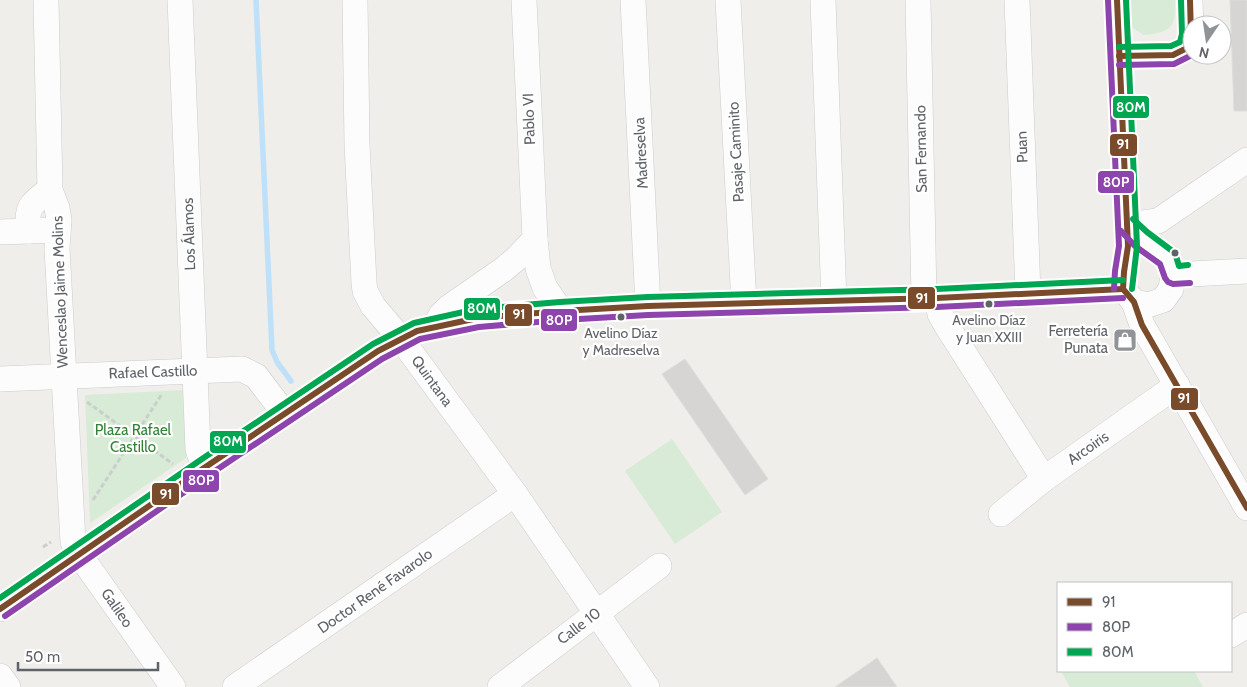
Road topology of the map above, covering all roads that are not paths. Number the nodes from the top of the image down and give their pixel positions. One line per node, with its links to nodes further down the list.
1 (46, 0): 14 (street, Wenceslao Jaime Molins)
2 (180, 0): 33 (street, Los Álamos)
3 (355, 0): 32 (street, Quintana)
4 (524, 0): 19 (street, Pablo VI)
5 (633, 0): 29 (street, Madreselva)
6 (728, 0): 28 (street, Pasaje Caminito)
7 (823, 0): 27 (street)
8 (918, 0): 26 (street, San Fernando)
9 (1017, 0): 24 (street, Puan)
10 (1117, 0): 12 (street)
11 (1190, 0): 12 (street)
12 (1119, 56): 15 (street)
13 (1247, 160): 15 (street)
14 (50, 190): 16 (street, Wenceslao Jaime Molins); 17 (street)
15 (1127, 224): 20 (street); 21 (street)
16 (58, 230): 17 (street); 35 (street, Wenceslao Jaime Molins)
17 (28, 231): 18 (street)
18 (0, 232)
19 (535, 239): 30 (street, Pablo VI); 31 (street)
20 (1158, 250): 21 (street); 23 (street)
21 (1126, 260): 25 (street)
22 (1247, 271): 23 (street)
23 (1173, 275): 25 (street)
24 (1028, 293): 25 (street); 26 (street)
25 (1128, 295): 36 (street)
26 (931, 298): 27 (street); 39 (street, San Fernando)
27 (834, 301): 28 (street)
28 (744, 304): 29 (street)
29 (648, 306): 30 (street)
30 (561, 311): 31 (street)
31 (435, 326): 32 (street)
32 (401, 339): 37 (street); 40 (street, Quintana)
33 (185, 371): 35 (street, Rafael Castillo); 37 (street, Rafael Castillo); 38 (street, Los Álamos)
34 (0, 379): 35 (street, Rafael Castillo)
35 (64, 381): 43 (street, Wenceslao Jaime Molins)
36 (1177, 385): 39 (street, Arcoiris); 41 (street)
37 (286, 414): 38 (street)
38 (198, 473): 43 (street)
39 (1044, 479): 42 (street, Arcoiris)
40 (515, 494): 46 (street, Quintana); 52 (street, Doctor René Favarolo)
41 (1247, 508)
42 (1000, 514)
43 (79, 554): 45 (street); 51 (street, Galileo)
44 (659, 566): 46 (street, Calle 10)
45 (0, 609)
46 (597, 612): 53 (street, Calle 10); 54 (street, Quintana)
47 (1247, 625): 48 (street)
48 (1232, 633)
49 (0, 676): 50 (street)
50 (8, 687)
51 (173, 687)
52 (235, 687)
53 (500, 687)
54 (647, 687)

